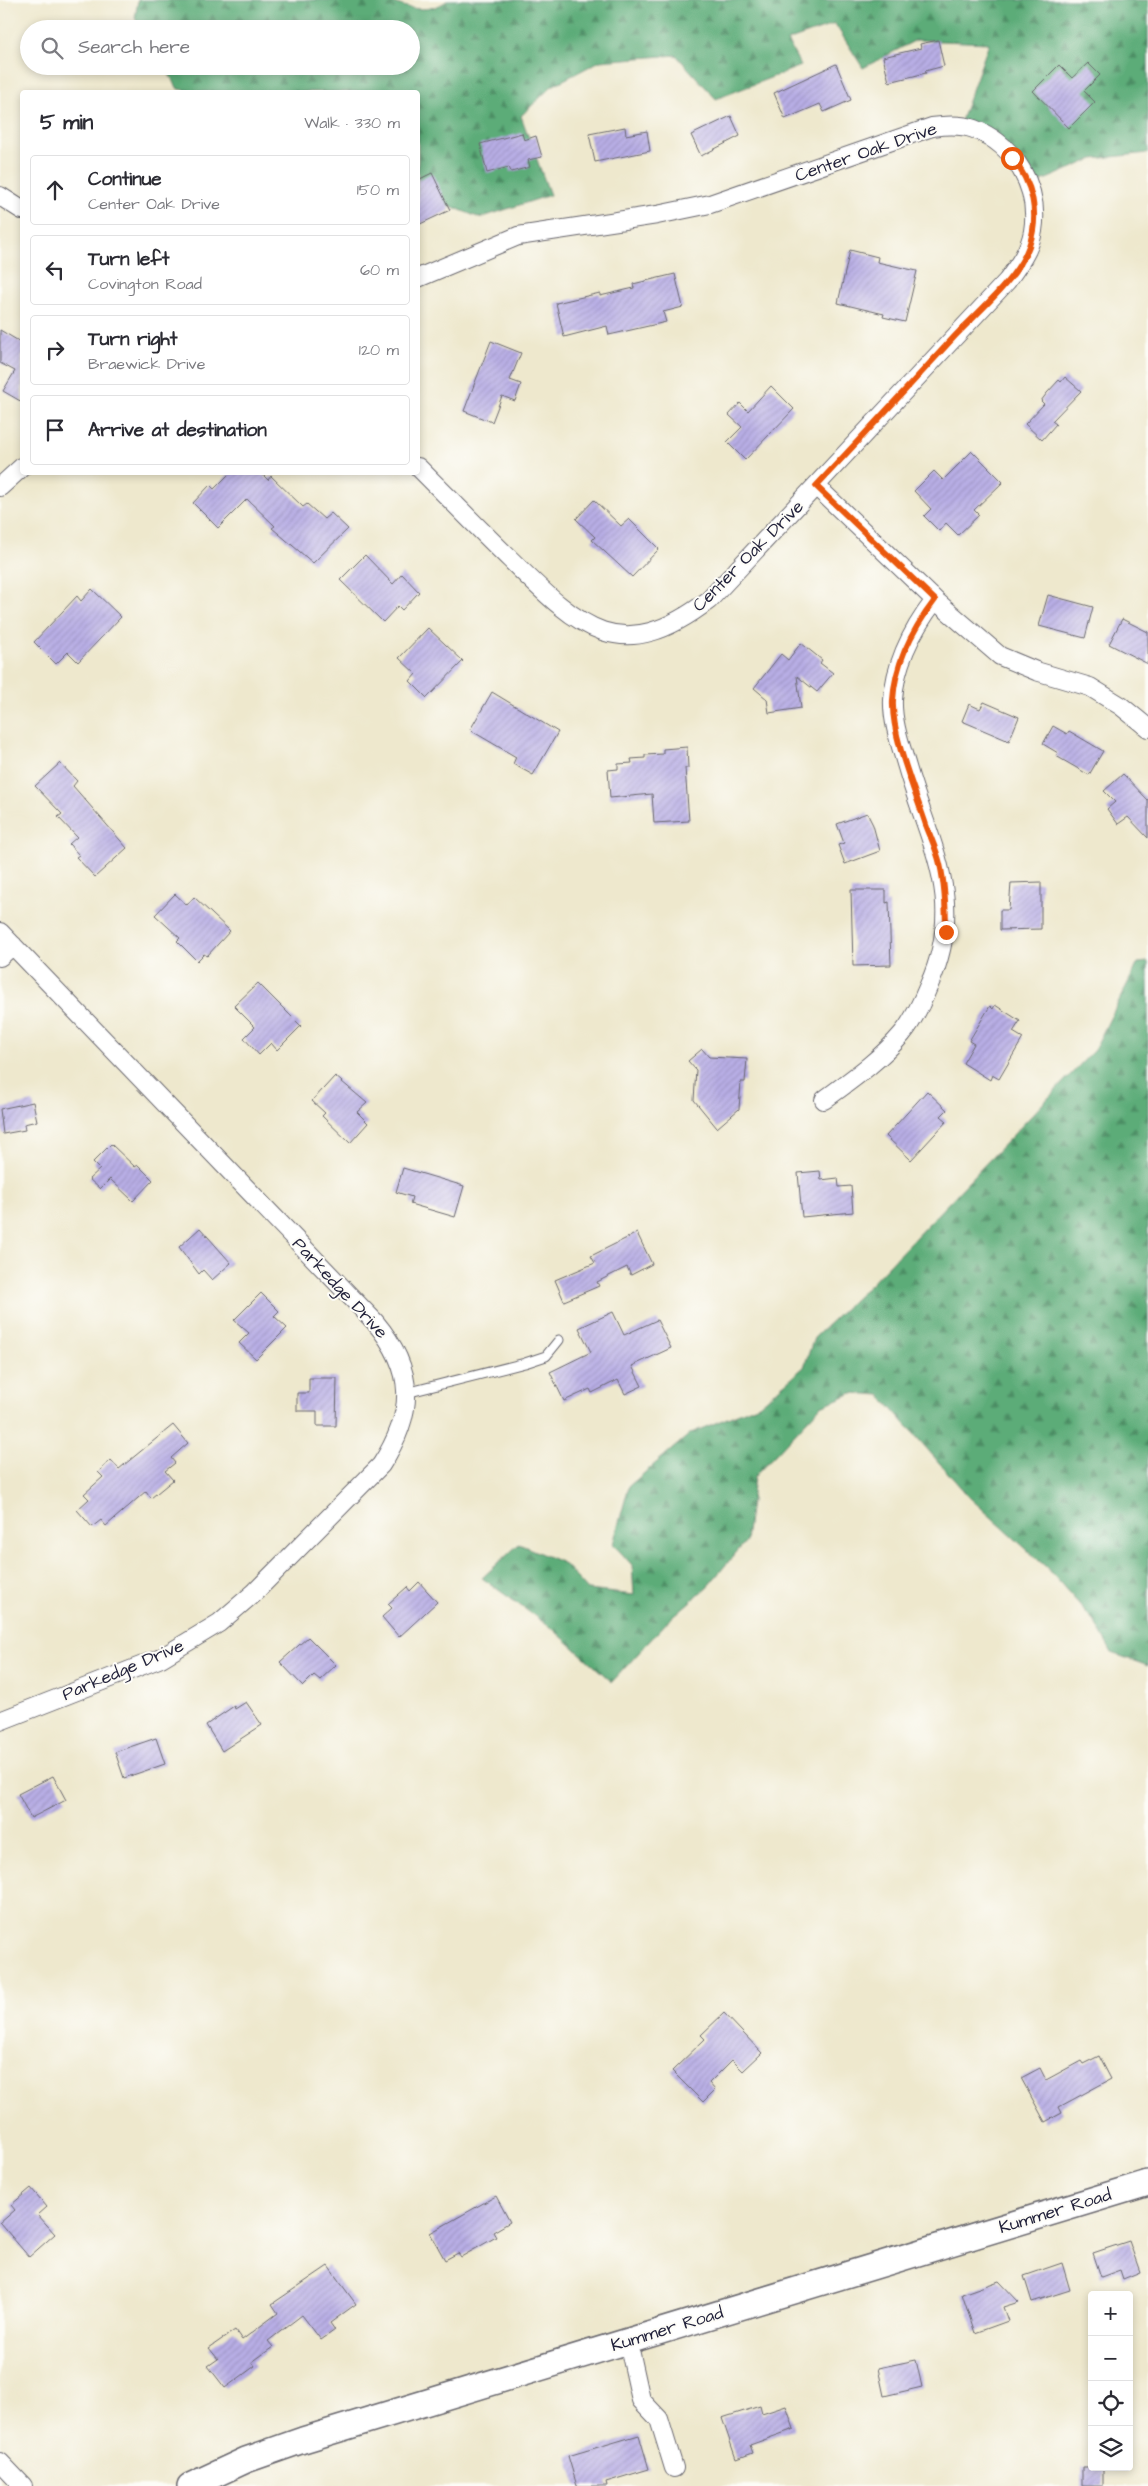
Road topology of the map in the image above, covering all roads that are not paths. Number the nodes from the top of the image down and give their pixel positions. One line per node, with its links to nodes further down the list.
1 (0, 196): 2 (street)
2 (20, 209)
3 (420, 277): 6 (street, Center Oak Drive)
4 (20, 469): 7 (street)
5 (420, 469): 6 (street, Center Oak Drive)
6 (816, 486): 8 (street)
7 (0, 487)
8 (935, 600): 9 (street); 13 (street)
9 (1148, 728)
10 (0, 932): 11 (street, Parkedge Drive)
11 (13, 945): 12 (street); 15 (street, Parkedge Drive)
12 (0, 958)
13 (824, 1100)
14 (559, 1340): 15 (lane)
15 (406, 1393): 16 (street, Parkedge Drive)
16 (0, 1721)
17 (1148, 2183): 18 (street, Kummer Road)
18 (628, 2341): 20 (street); 22 (street, Kummer Road)
19 (0, 2462): 21 (street)
20 (674, 2468)
21 (23, 2486)
22 (190, 2486)

